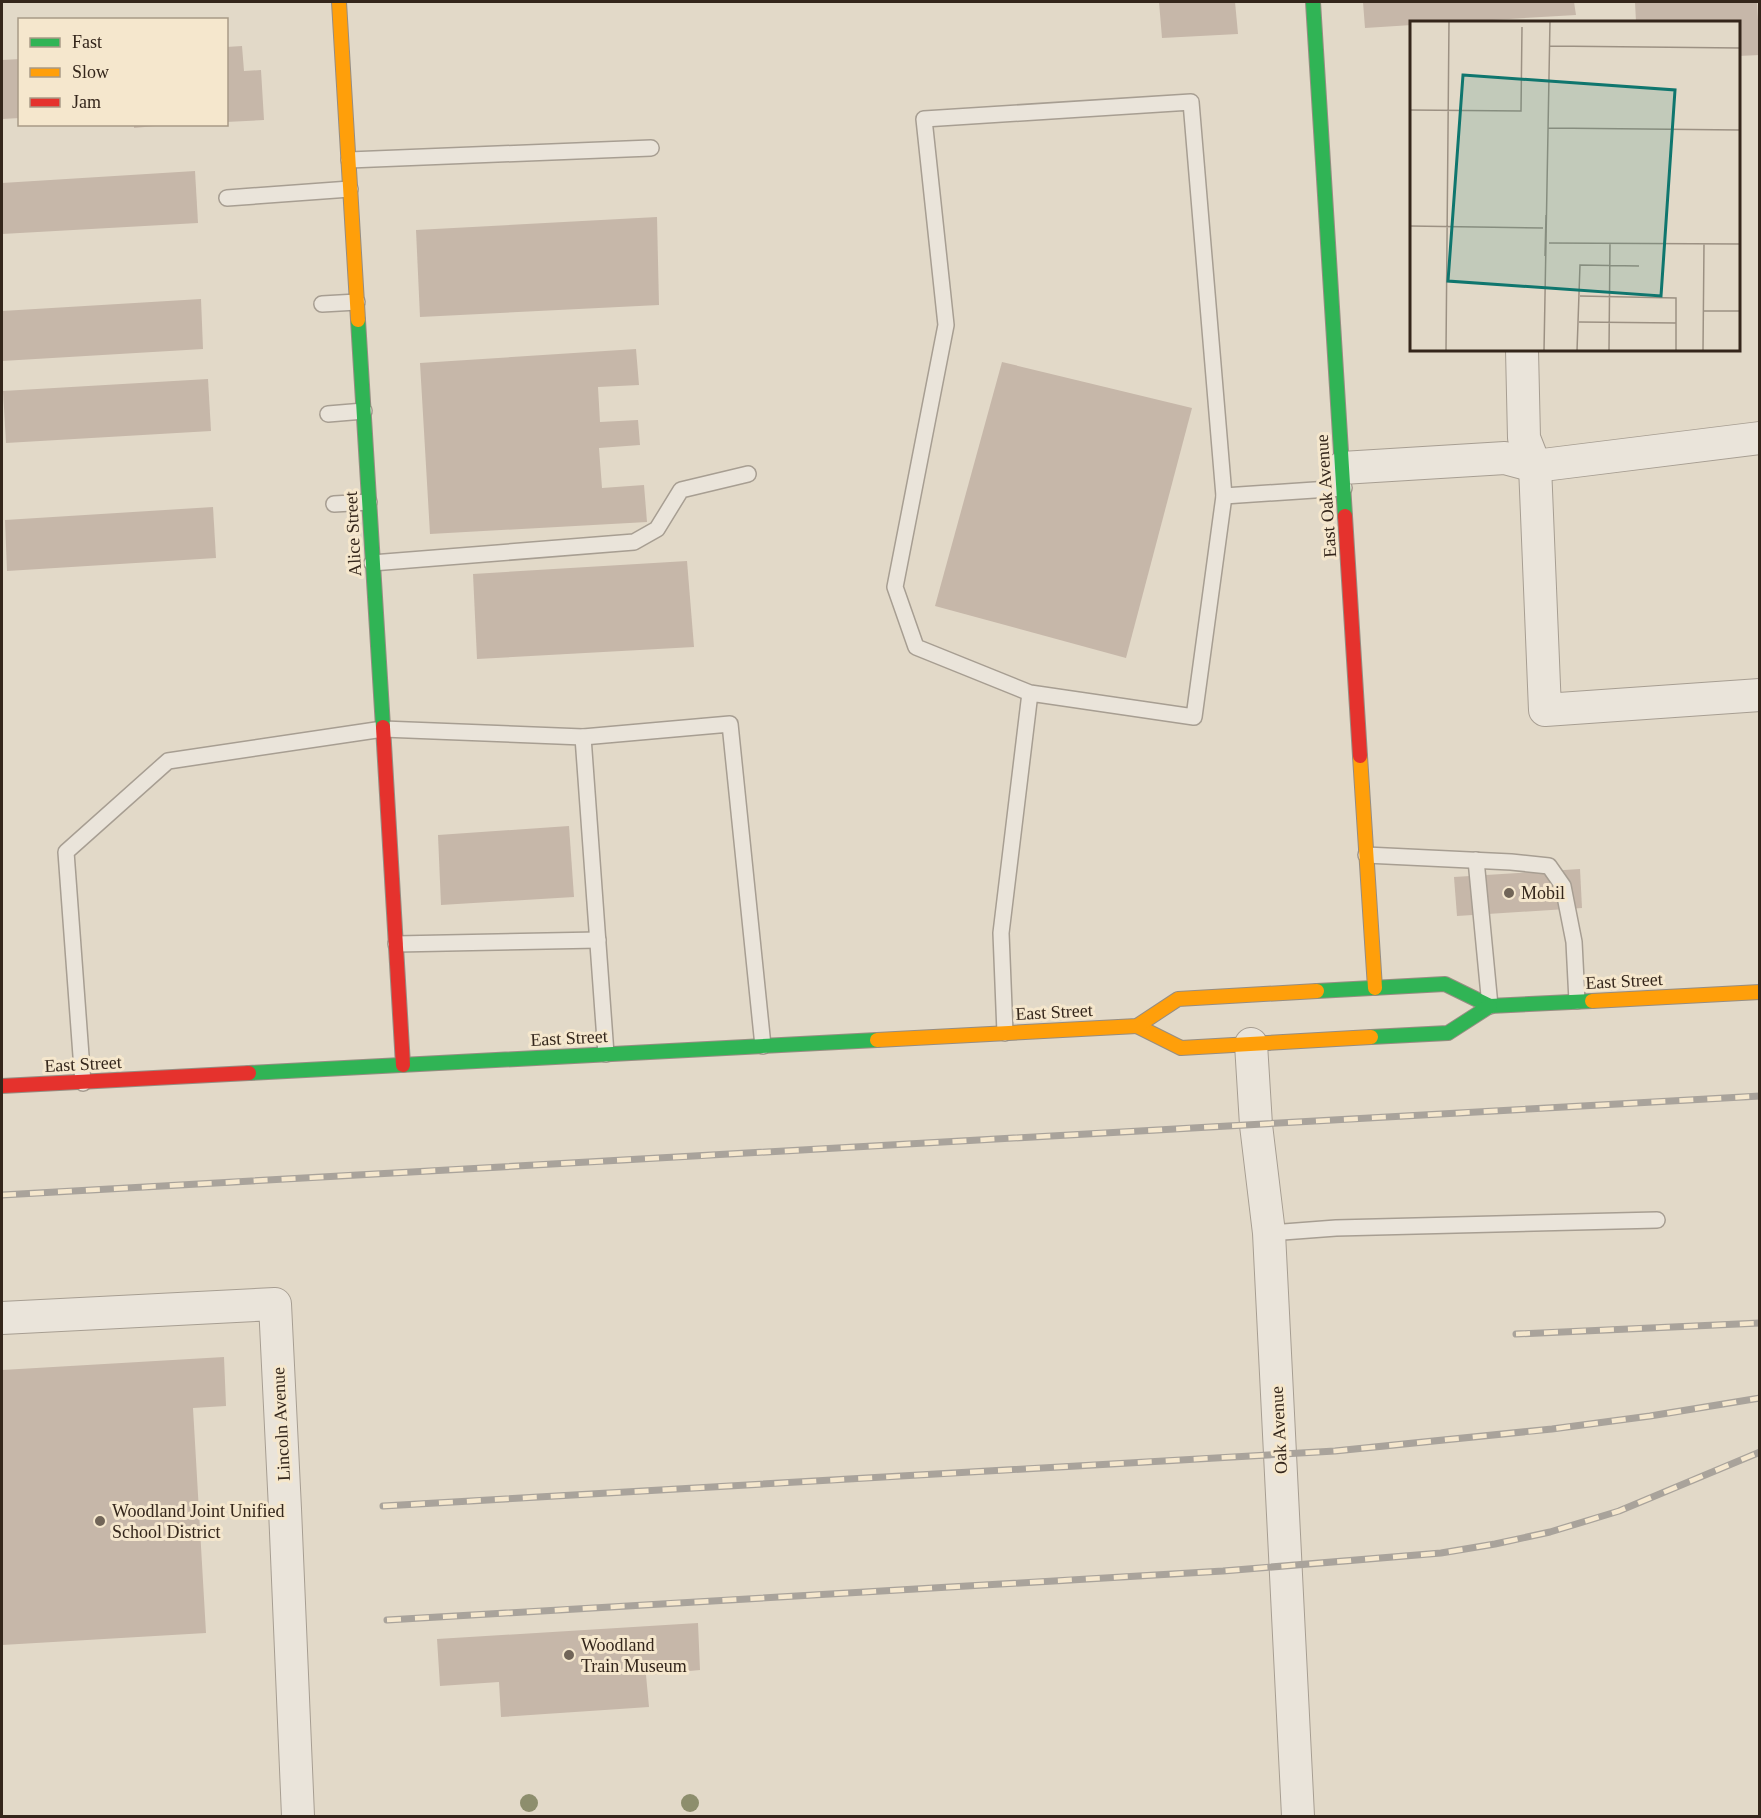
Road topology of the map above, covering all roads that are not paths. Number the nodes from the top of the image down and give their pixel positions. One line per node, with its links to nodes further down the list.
1 (339, 2): 4 (main road, Alice Street)
2 (1313, 2): 15 (main road, East Oak Avenue)
3 (651, 148): 4 (lane)
4 (349, 160): 5 (main road, Alice Street)
5 (350, 189): 6 (lane); 7 (main road, Alice Street)
6 (227, 198)
7 (357, 302): 8 (lane); 10 (main road, Alice Street)
8 (322, 304)
9 (1522, 351): 13 (street)
10 (364, 411): 11 (lane); 17 (main road, Alice Street)
11 (328, 414)
12 (1760, 438): 13 (street)
13 (1535, 466): 15 (street); 21 (street)
14 (748, 474): 19 (lane)
15 (1343, 478): 16 (lane); 24 (main road, East Oak Avenue)
16 (1224, 496): 20 (lane); 20 (lane)
17 (369, 502): 18 (lane); 19 (main road, Alice Street)
18 (334, 504)
19 (372, 563): 22 (main road, Alice Street)
20 (1030, 693): 33 (lane)
21 (1760, 696)
22 (383, 729): 23 (lane); 27 (main road, Alice Street); 38 (lane)
23 (583, 737): 26 (lane); 35 (lane)
24 (1366, 855): 25 (lane); 28 (main road, East Oak Avenue)
25 (1476, 860): 30 (lane); 31 (lane)
26 (598, 940): 27 (lane); 36 (lane)
27 (396, 944): 37 (main road, Alice Street)
28 (1375, 988): 31 (main road, East Street); 32 (main road, East Street)
29 (1760, 992): 30 (main road, East Street)
30 (1578, 1001): 31 (main road, East Street)
31 (1490, 1006): 34 (main road, East Street)
32 (1137, 1026): 33 (main road, East Street); 34 (main road, East Street)
33 (1005, 1033): 35 (main road, East Street)
34 (1251, 1044): 41 (street, Oak Avenue)
35 (763, 1046): 36 (main road, East Street)
36 (606, 1054): 37 (main road, East Street)
37 (403, 1065): 38 (main road, East Street)
38 (83, 1083): 39 (main road, East Street)
39 (2, 1086)
40 (1657, 1220): 41 (lane)
41 (1269, 1233): 44 (street, Oak Avenue)
42 (2, 1318): 43 (street, Lincoln Avenue)
43 (298, 1816)
44 (1298, 1816)

